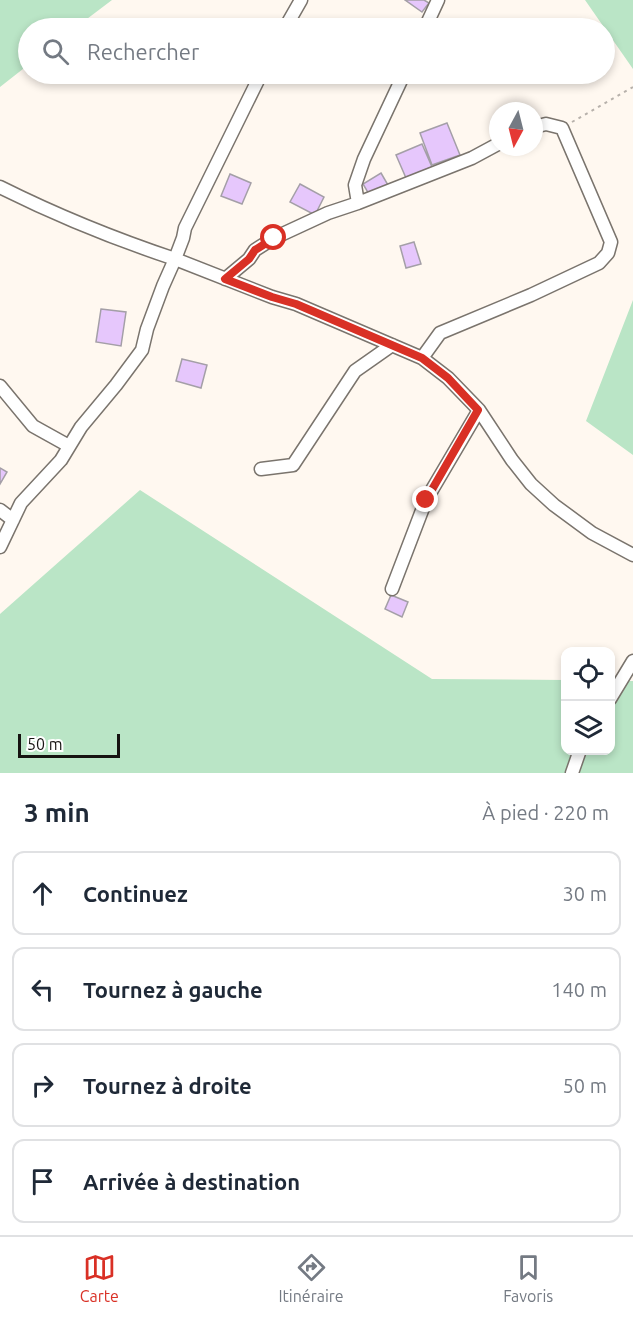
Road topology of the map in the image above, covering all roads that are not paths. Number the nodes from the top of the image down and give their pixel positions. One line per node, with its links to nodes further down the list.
1 (301, 0): 3 (street)
2 (438, 0): 4 (street)
3 (291, 18)
4 (430, 18)
5 (256, 84): 11 (street)
6 (399, 84): 10 (street)
7 (543, 125): 14 (street)
8 (489, 149): 10 (street)
9 (0, 187): 11 (street)
10 (358, 203): 12 (street)
11 (175, 259): 12 (street); 17 (street)
12 (225, 279): 13 (street)
13 (392, 345): 14 (street); 18 (street)
14 (422, 358): 16 (street)
15 (0, 387): 17 (street)
16 (478, 410): 22 (street); 23 (street)
17 (69, 446): 20 (street)
18 (261, 469)
19 (0, 510): 20 (street)
20 (13, 520): 21 (street)
21 (0, 547)
22 (633, 555)
23 (392, 590)
24 (633, 661): 25 (street)
25 (615, 691)
26 (578, 755): 27 (street)
27 (572, 773)

